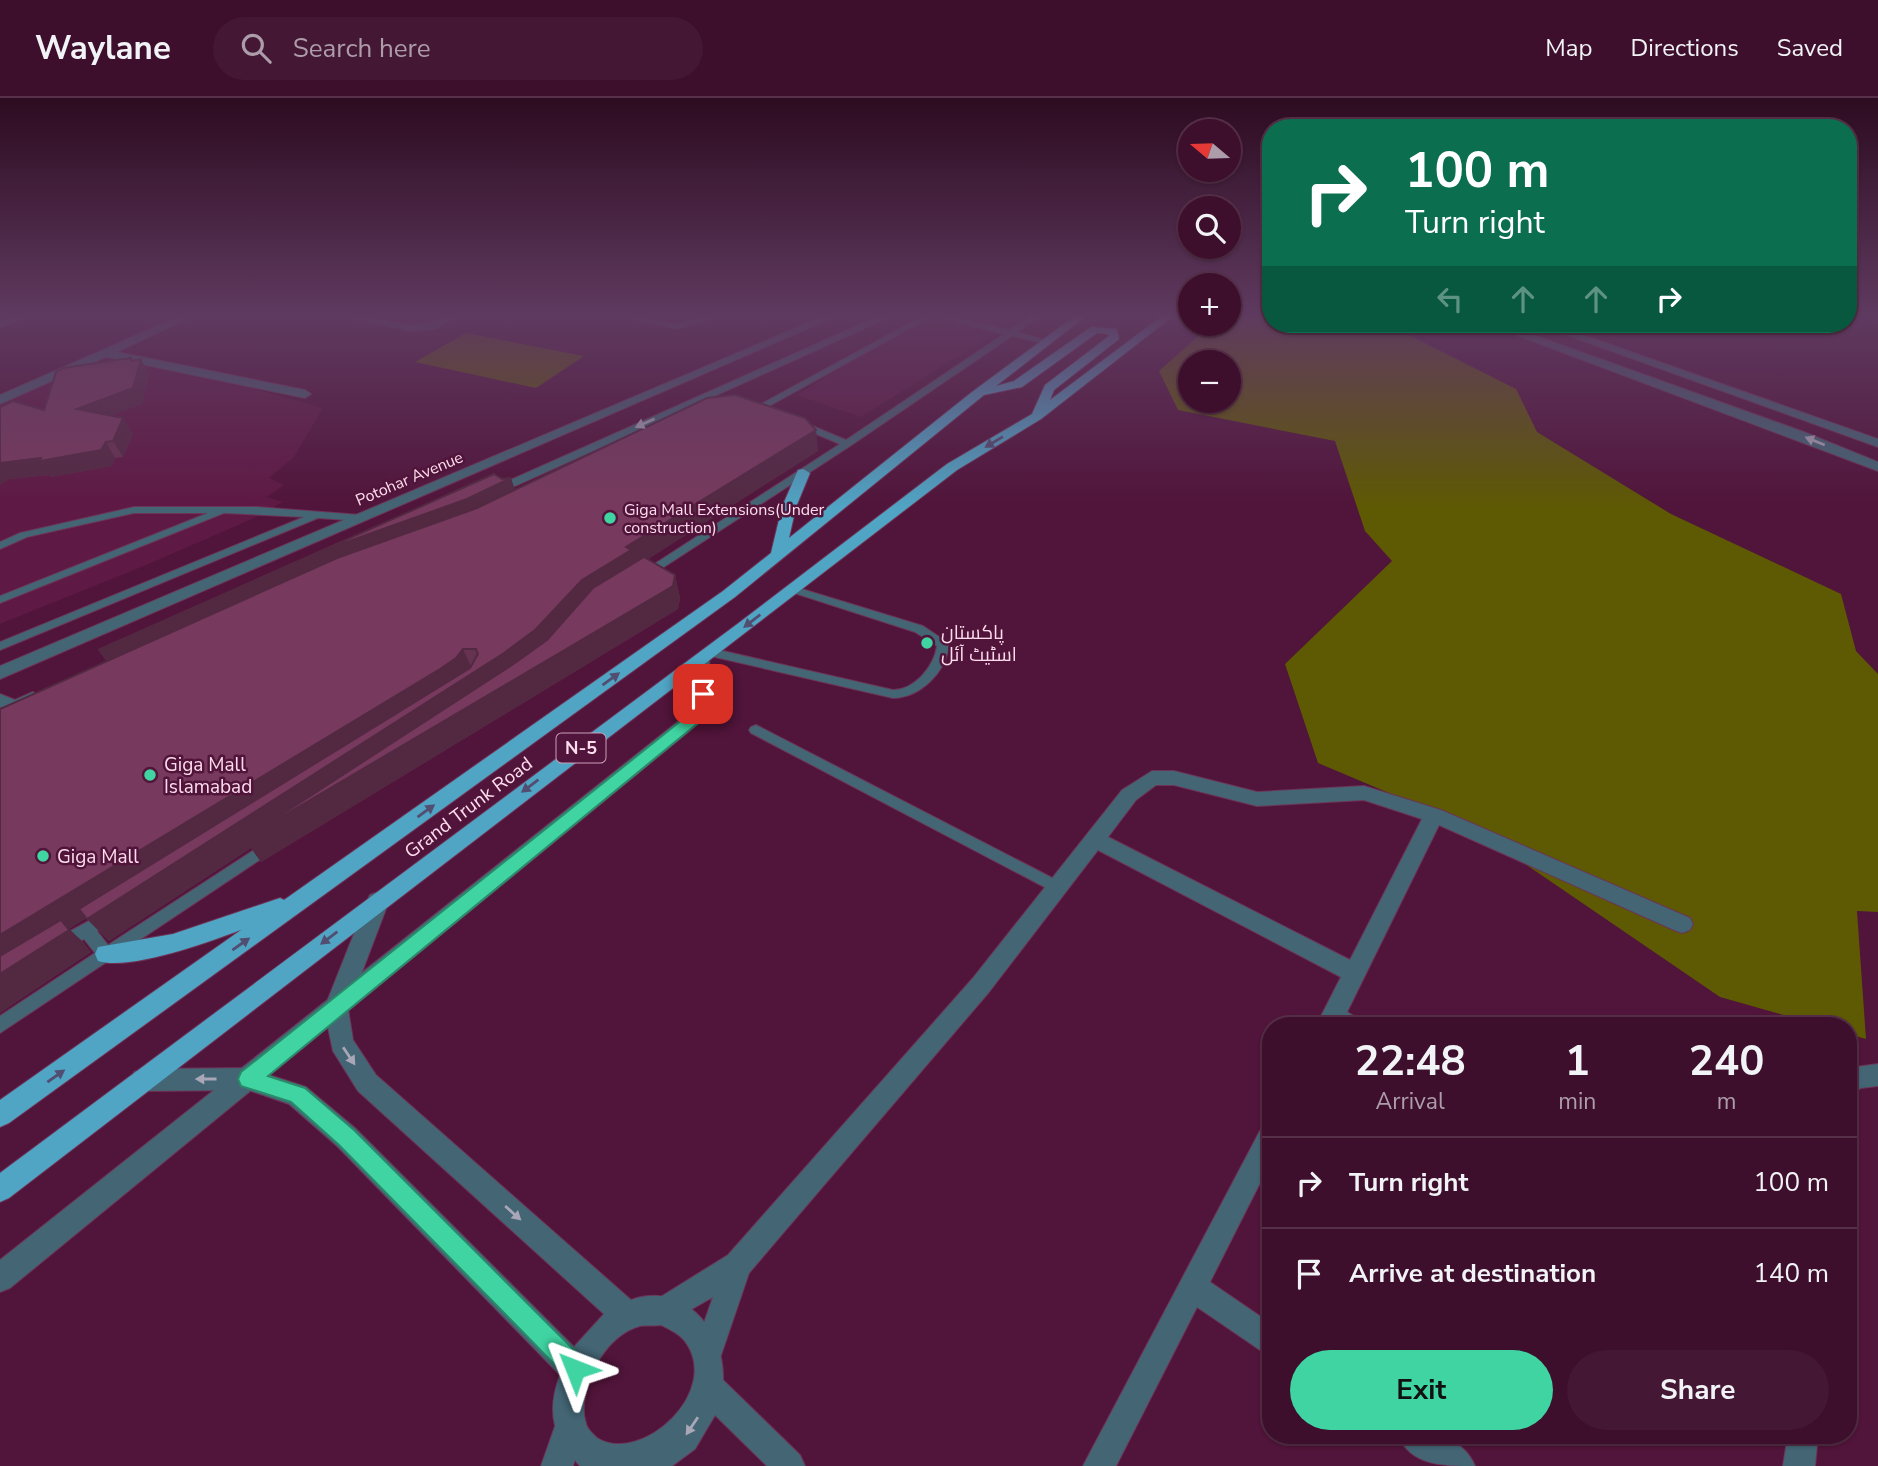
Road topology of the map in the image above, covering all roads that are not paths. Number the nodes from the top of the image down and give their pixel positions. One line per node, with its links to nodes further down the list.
1 (45, 380): 15 (street)
2 (236, 380): 13 (street)
3 (683, 380): 26 (street, Potohar Avenue)
4 (743, 380): 23 (street, one-way to 23)
5 (805, 380): 16 (lane)
6 (939, 380): 20 (lane)
7 (995, 380): 14 (highway, Grand Trunk Road / N-5)
8 (1024, 380): 14 (highway)
9 (1060, 380): 17 (highway)
10 (1084, 380): 17 (highway, Grand Trunk Road / N-5)
11 (1647, 380): 21 (street, one-way to 11)
12 (1700, 380): 19 (street)
13 (305, 394)
14 (976, 394): 28 (highway, Grand Trunk Road / N-5)
15 (0, 400)
16 (770, 414)
17 (1037, 416): 30 (highway, Grand Trunk Road / N-5, one-way to 30)
18 (783, 418): 20 (lane)
19 (1878, 443)
20 (847, 444): 22 (lane)
21 (1878, 467)
22 (803, 473): 28 (highway); 29 (lane)
23 (471, 501)
24 (227, 509): 25 (lane); 27 (lane); 31 (lane)
25 (315, 516): 26 (lane); 32 (lane)
26 (361, 518): 34 (street, Potohar Avenue)
27 (0, 546)
28 (778, 554): 42 (highway, Grand Trunk Road / N-5, one-way to 28)
29 (629, 584)
30 (792, 589): 33 (highway, Grand Trunk Road / N-5, one-way to 33); 33 (lane)
31 (0, 600)
32 (0, 646)
33 (705, 656): 43 (highway, Grand Trunk Road / N-5, one-way to 43); 50 (street)
34 (0, 673)
35 (53, 690): 36 (street)
36 (5, 707)
37 (756, 730): 41 (lane)
38 (1434, 815): 40 (street); 45 (street); 49 (street)
39 (279, 839): 47 (lane)
40 (1094, 839): 41 (street); 49 (street)
41 (1057, 887): 60 (street)
42 (305, 898): 47 (highway); 57 (highway, Grand Trunk Road / N-5, one-way to 42)
43 (378, 901): 50 (street); 56 (highway, Grand Trunk Road / N-5, one-way to 56)
44 (120, 909): 46 (lane)
45 (1682, 924)
46 (86, 930): 47 (lane); 48 (lane)
47 (106, 954): 52 (lane)
48 (42, 957)
49 (1355, 972): 51 (street)
50 (336, 1009): 55 (street); 64 (street, one-way to 64)
51 (1339, 1017)
52 (0, 1026)
53 (1878, 1075): 54 (street)
54 (1857, 1077)
55 (248, 1079): 56 (street, one-way to 56); 61 (street); 67 (street)
56 (143, 1080): 59 (highway, Grand Trunk Road / N-5)
57 (0, 1115)
58 (1262, 1154): 62 (street)
59 (0, 1189)
60 (738, 1265): 63 (street); 66 (street)
61 (0, 1278)
62 (1193, 1288): 65 (street); 77 (street)
63 (664, 1311): 64 (street); 66 (street)
64 (628, 1315): 67 (street)
65 (1262, 1335)
66 (708, 1354): 68 (street)
67 (575, 1369): 69 (street)
68 (709, 1388): 72 (street, one-way to 72); 76 (street)
69 (571, 1423): 73 (street); 74 (street)
70 (1426, 1444): 78 (street)
71 (1802, 1444): 79 (street)
72 (671, 1460): 75 (street)
73 (556, 1466)
74 (613, 1466)
75 (623, 1466)
76 (789, 1466)
77 (1099, 1466)
78 (1459, 1466)
79 (1799, 1466)

